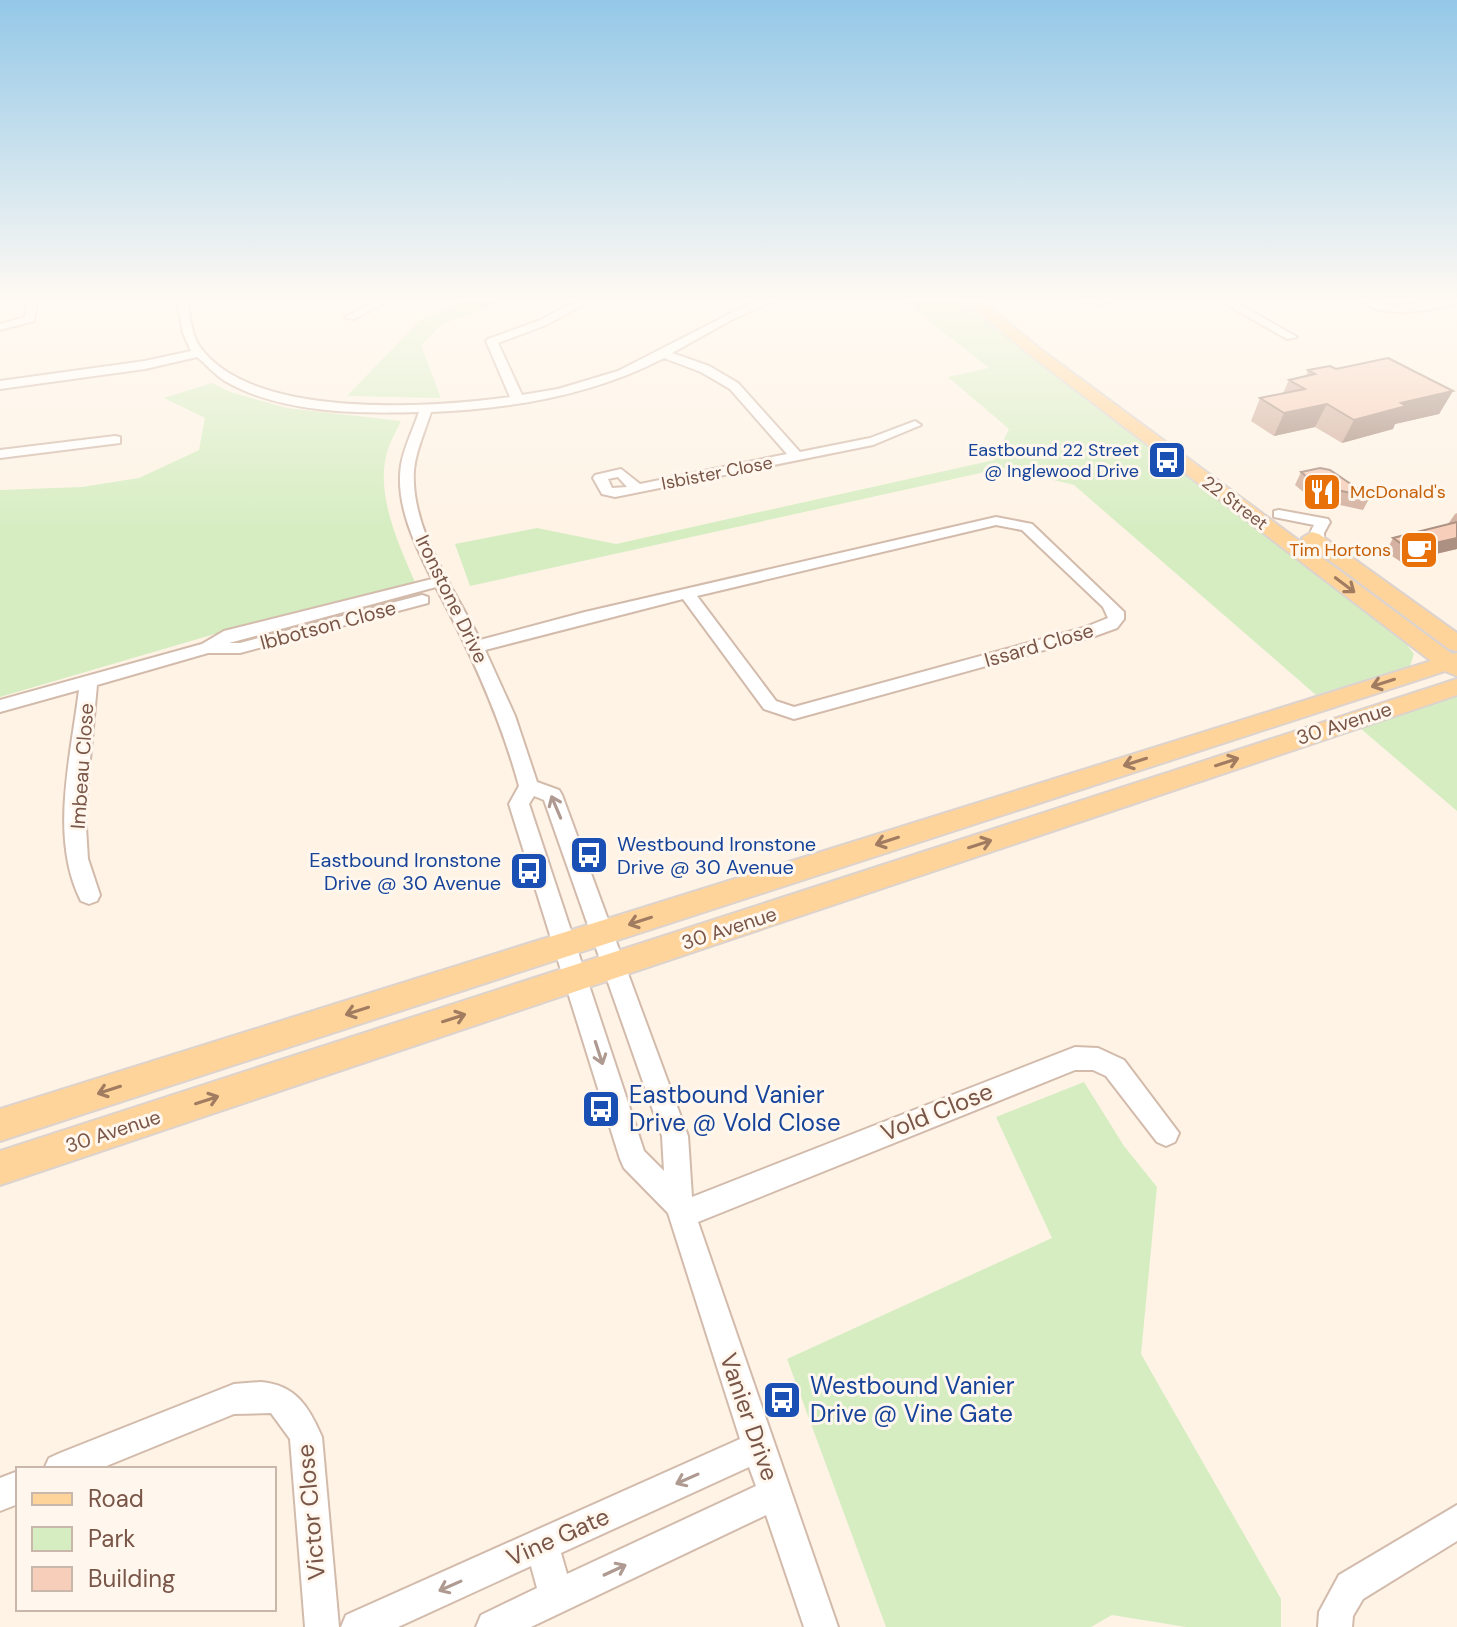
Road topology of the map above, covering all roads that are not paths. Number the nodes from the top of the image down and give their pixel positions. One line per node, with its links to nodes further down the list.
1 (73, 375): 8 (street)
2 (225, 375): 10 (street)
3 (507, 375): 9 (street)
4 (615, 375): 9 (street)
5 (715, 375): 14 (street, Isbister Close)
6 (1066, 375): 21 (main road, 22 Street, one-way to 21)
7 (1082, 375): 18 (main road, 22 Street)
8 (0, 385)
9 (518, 400): 10 (street)
10 (426, 409): 16 (street, Ironstone Drive)
11 (915, 425): 14 (street, Isbister Close)
12 (115, 440): 13 (street)
13 (0, 454)
14 (797, 457): 15 (street, Isbister Close)
15 (637, 489)
16 (444, 588): 20 (street, Ironstone Drive); 22 (street, Ibbotson Close)
17 (687, 593): 17 (street, Issard Close); 20 (street, Issard Close)
18 (1397, 601): 19 (main road); 21 (main road, 22 Street)
19 (1457, 628)
20 (476, 647): 24 (street, Ironstone Drive)
21 (1455, 664): 26 (main road, 30 Avenue, one-way to 26); 28 (main road, 30 Avenue, one-way to 21)
22 (88, 684): 23 (street, Ibbotson Close); 25 (street, Imbeau Close)
23 (0, 706)
24 (529, 786): 26 (street, one-way to 24); 27 (street, Ironstone Drive)
25 (89, 895)
26 (602, 933): 27 (main road, 30 Avenue); 28 (street, Vanier Drive)
27 (564, 945): 29 (street, Ironstone Drive); 30 (main road, 30 Avenue, one-way to 30)
28 (613, 966): 29 (main road, 30 Avenue); 33 (street, Vanier Drive)
29 (575, 979): 32 (main road, 30 Avenue, one-way to 29); 33 (street, Vanier Drive, one-way to 33)
30 (0, 1125)
31 (1166, 1133): 33 (street, Vold Close)
32 (0, 1168)
33 (681, 1210): 34 (street, Vanier Drive)
34 (758, 1447): 36 (street, Vanier Drive); 38 (street, Vine Gate, one-way to 38)
35 (65, 1467): 40 (street, Victor Close)
36 (775, 1494): 39 (street, one-way to 36); 43 (street, Vanier Drive)
37 (1457, 1522): 44 (street)
38 (542, 1545): 39 (street); 41 (street, Vine Gate, one-way to 41)
39 (557, 1597): 42 (street)
40 (322, 1627)
41 (358, 1627)
42 (493, 1627)
43 (821, 1627)
44 (1335, 1627)

